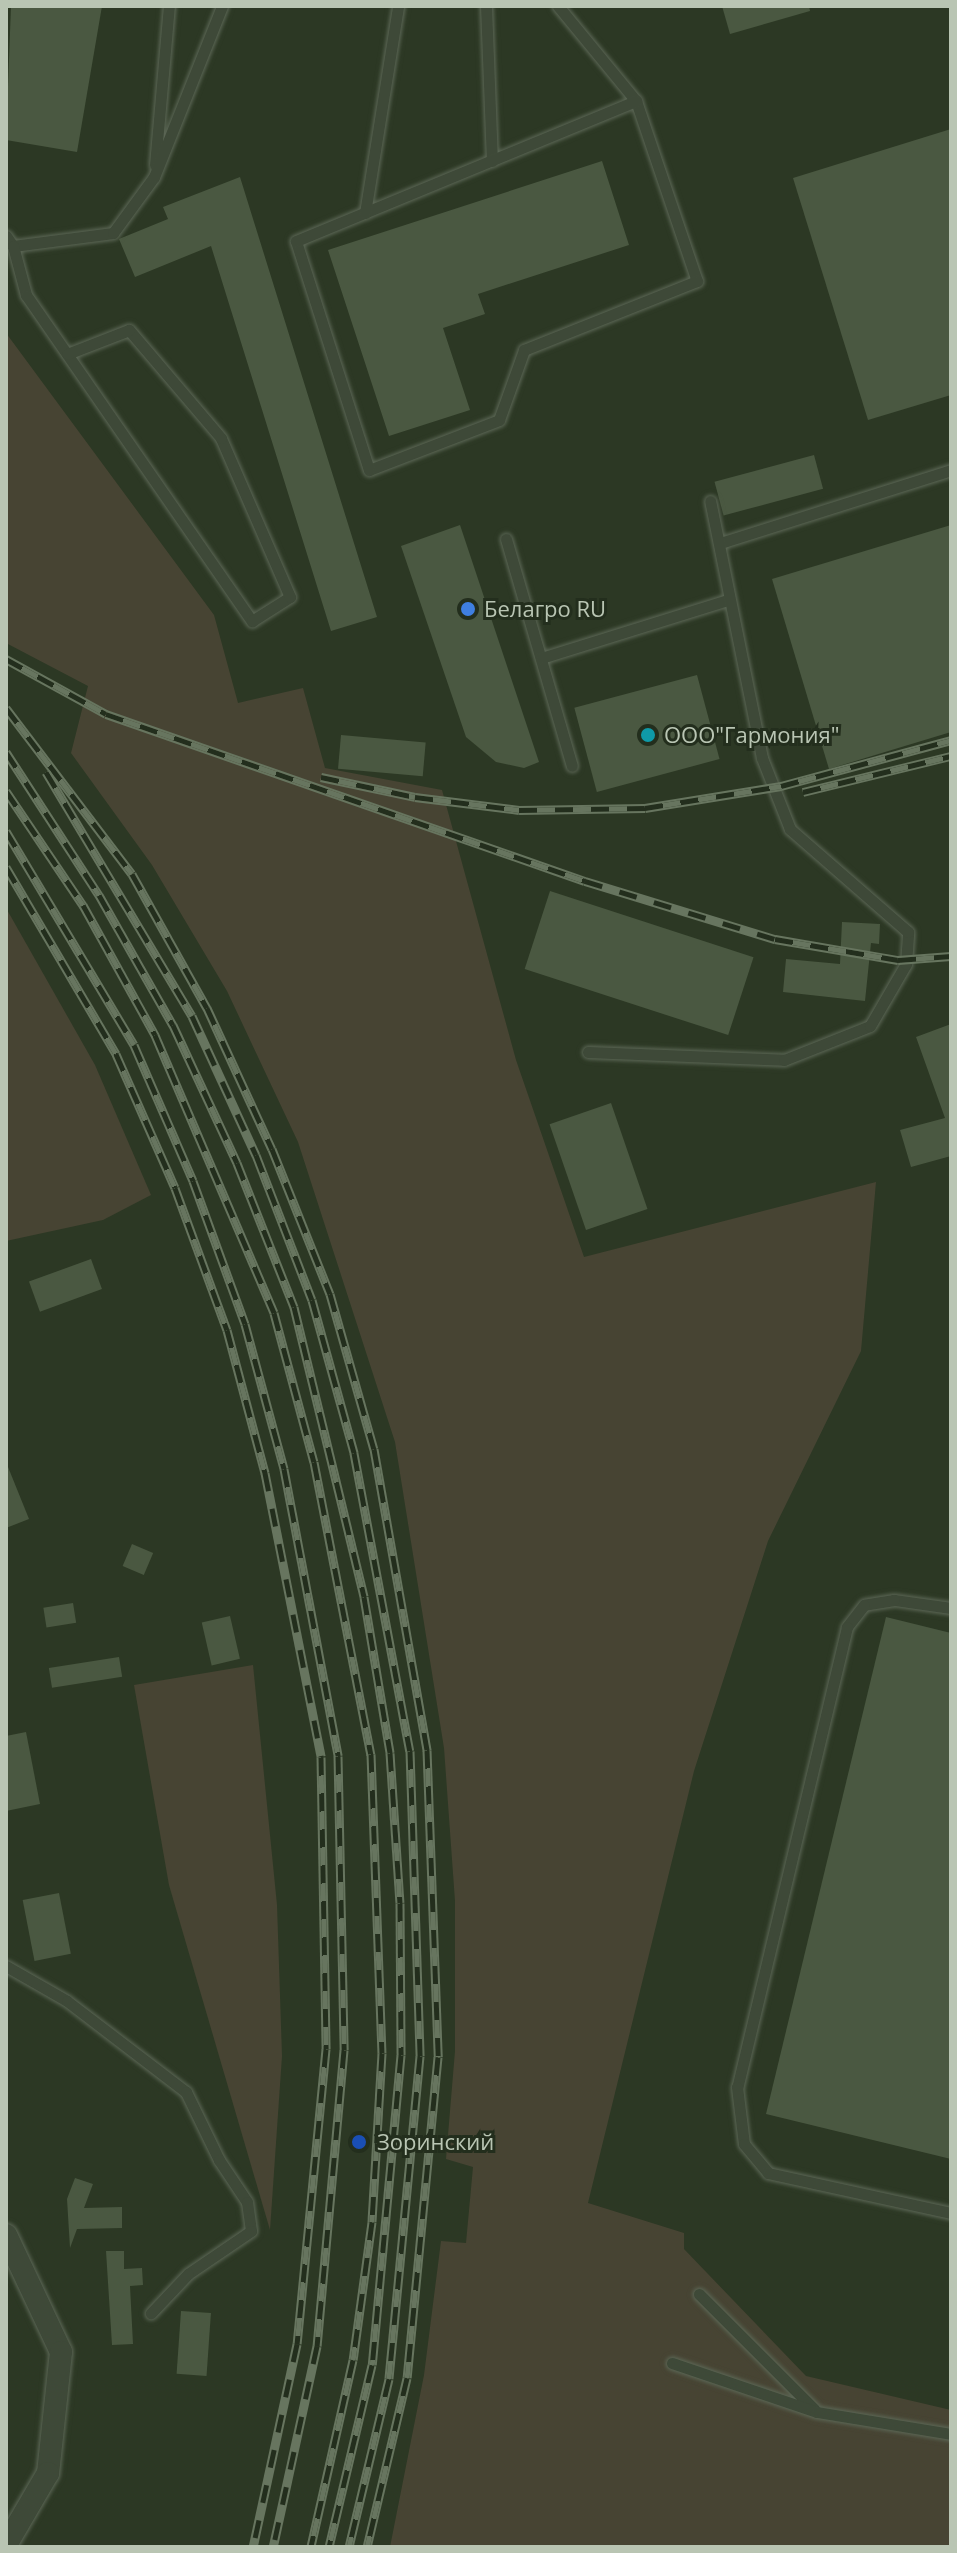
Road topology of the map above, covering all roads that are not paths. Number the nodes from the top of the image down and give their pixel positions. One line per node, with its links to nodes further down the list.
1 (169, 6): 8 (lane)
2 (222, 6): 8 (lane)
3 (398, 6): 9 (lane)
4 (486, 6): 7 (lane)
5 (558, 6): 6 (lane)
6 (636, 101): 7 (lane); 9 (lane)
7 (492, 161): 9 (lane)
8 (154, 177): 10 (lane)
9 (365, 213)
10 (10, 241): 11 (lane)
11 (67, 354): 11 (lane)
12 (951, 470): 15 (lane)
13 (710, 501): 15 (lane)
14 (506, 539): 17 (lane)
15 (720, 543): 16 (lane)
16 (727, 600): 17 (lane); 19 (lane)
17 (541, 658): 18 (lane)
18 (572, 766)
19 (588, 1052)
20 (951, 1608): 22 (lane)
21 (6, 1966): 25 (lane)
22 (951, 2213)
23 (6, 2235): 29 (street)
24 (699, 2294): 27 (lane)
25 (151, 2313)
26 (672, 2363): 27 (lane)
27 (817, 2412): 28 (lane)
28 (951, 2434)
29 (6, 2545)

